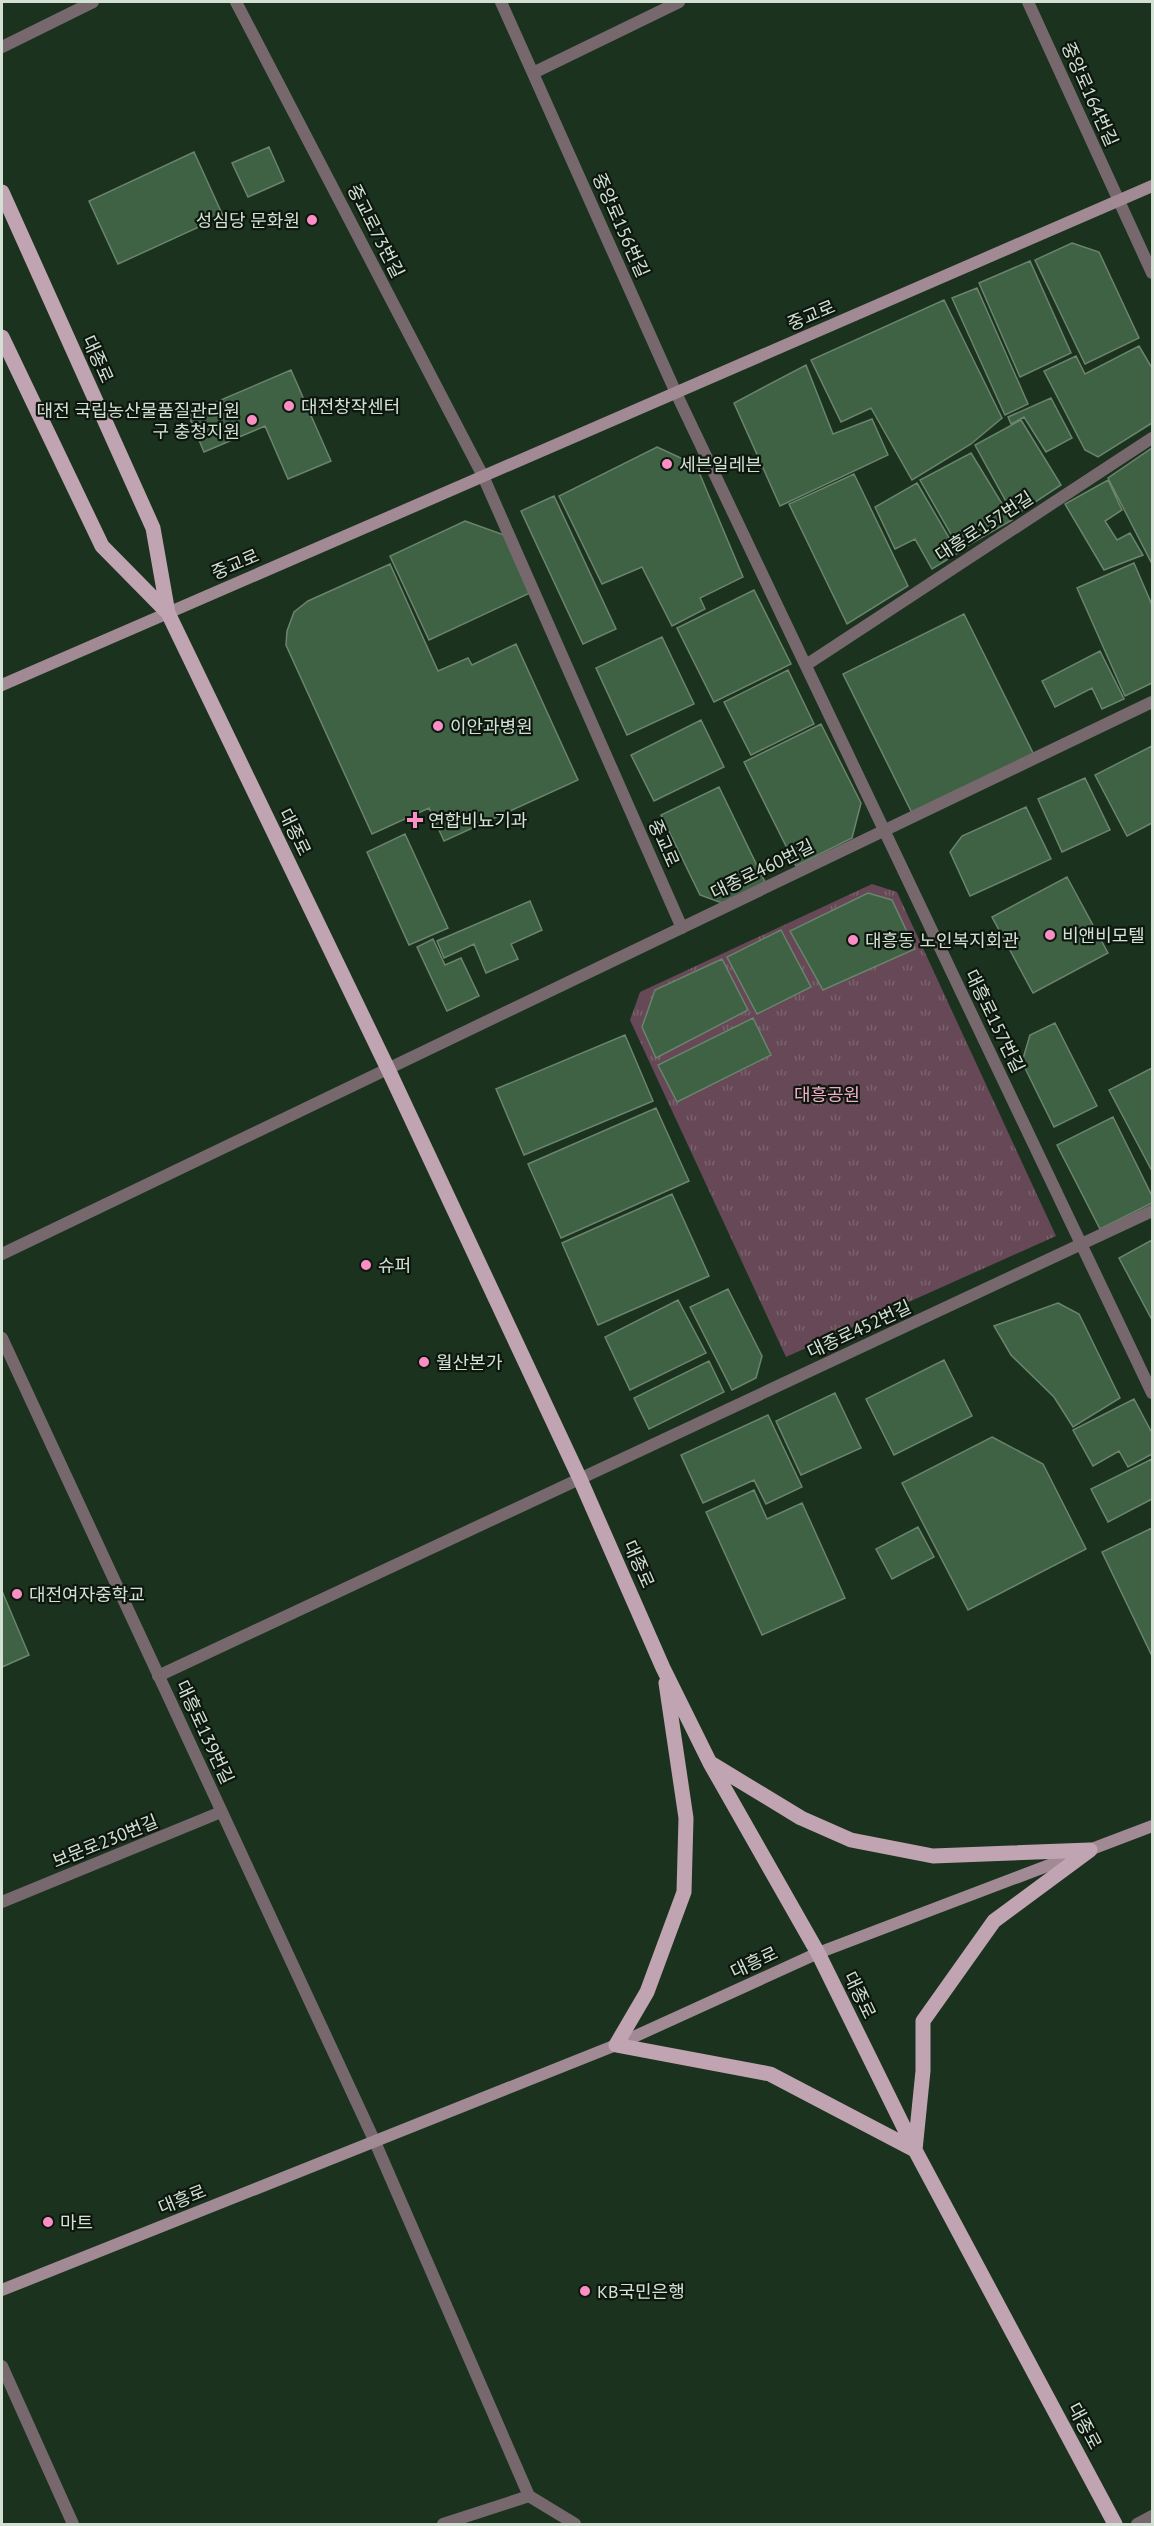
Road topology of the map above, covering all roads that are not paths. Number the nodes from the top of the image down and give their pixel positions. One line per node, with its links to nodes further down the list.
1 (93, 2): 6 (street)
2 (236, 2): 15 (street, 중교로73번길)
3 (501, 2): 7 (street, 중앙로156번길)
4 (678, 2): 7 (street)
5 (1028, 2): 10 (street, 중앙로164번길)
6 (2, 47)
7 (533, 73): 13 (street, 중앙로156번길)
8 (1152, 186): 10 (main road, 중교로)
9 (2, 192): 16 (main road, 대종로)
10 (1119, 201): 11 (street, 중앙로164번길); 13 (main road, 중교로)
11 (1152, 273)
12 (2, 337): 16 (main road, 대종로)
13 (676, 393): 15 (main road, 중교로); 17 (street, 대흥로157번길)
14 (1152, 438): 17 (street, 대흥로157번길)
15 (483, 476): 16 (main road, 중교로); 21 (street, 중교로)
16 (168, 613): 18 (main road, 중교로); 22 (main road, 대종로)
17 (806, 665): 20 (street, 대흥로157번길)
18 (2, 685)
19 (1152, 702): 20 (street, 대종로460번길)
20 (885, 831): 21 (street, 대종로460번길); 24 (street, 대흥로157번길)
21 (682, 928): 22 (street, 대종로460번길)
22 (388, 1069): 25 (street); 28 (main road, 대종로)
23 (1152, 1211): 24 (street, 대종로452번길)
24 (1082, 1244): 27 (street, 대흥로157번길); 28 (street, 대종로452번길)
25 (2, 1254)
26 (2, 1338): 30 (street, 대흥로139번길)
27 (1152, 1393)
28 (580, 1479): 29 (main road, 대종로); 30 (street)
29 (663, 1668): 31 (main road, 대종로); 37 (main road)
30 (158, 1676): 32 (street, 대흥로139번길)
31 (710, 1763): 34 (main road); 36 (main road, 대종로)
32 (221, 1812): 35 (street, 보문로230번길); 38 (street, 대흥로139번길)
33 (1152, 1826): 34 (main road, 대흥로)
34 (1090, 1850): 36 (main road, 대흥로); 39 (main road)
35 (2, 1902)
36 (818, 1953): 37 (main road, 대흥로); 39 (main road, 대종로)
37 (616, 2045): 38 (main road, 대흥로); 39 (main road)
38 (375, 2142): 40 (main road, 대흥로); 42 (street)
39 (915, 2150): 47 (main road, 대종로)
40 (2, 2290)
41 (2, 2366): 44 (street)
42 (529, 2496): 45 (street); 46 (street)
43 (1152, 2517): 48 (street)
44 (74, 2524)
45 (443, 2524)
46 (575, 2524)
47 (1115, 2524)
48 (1137, 2524)

